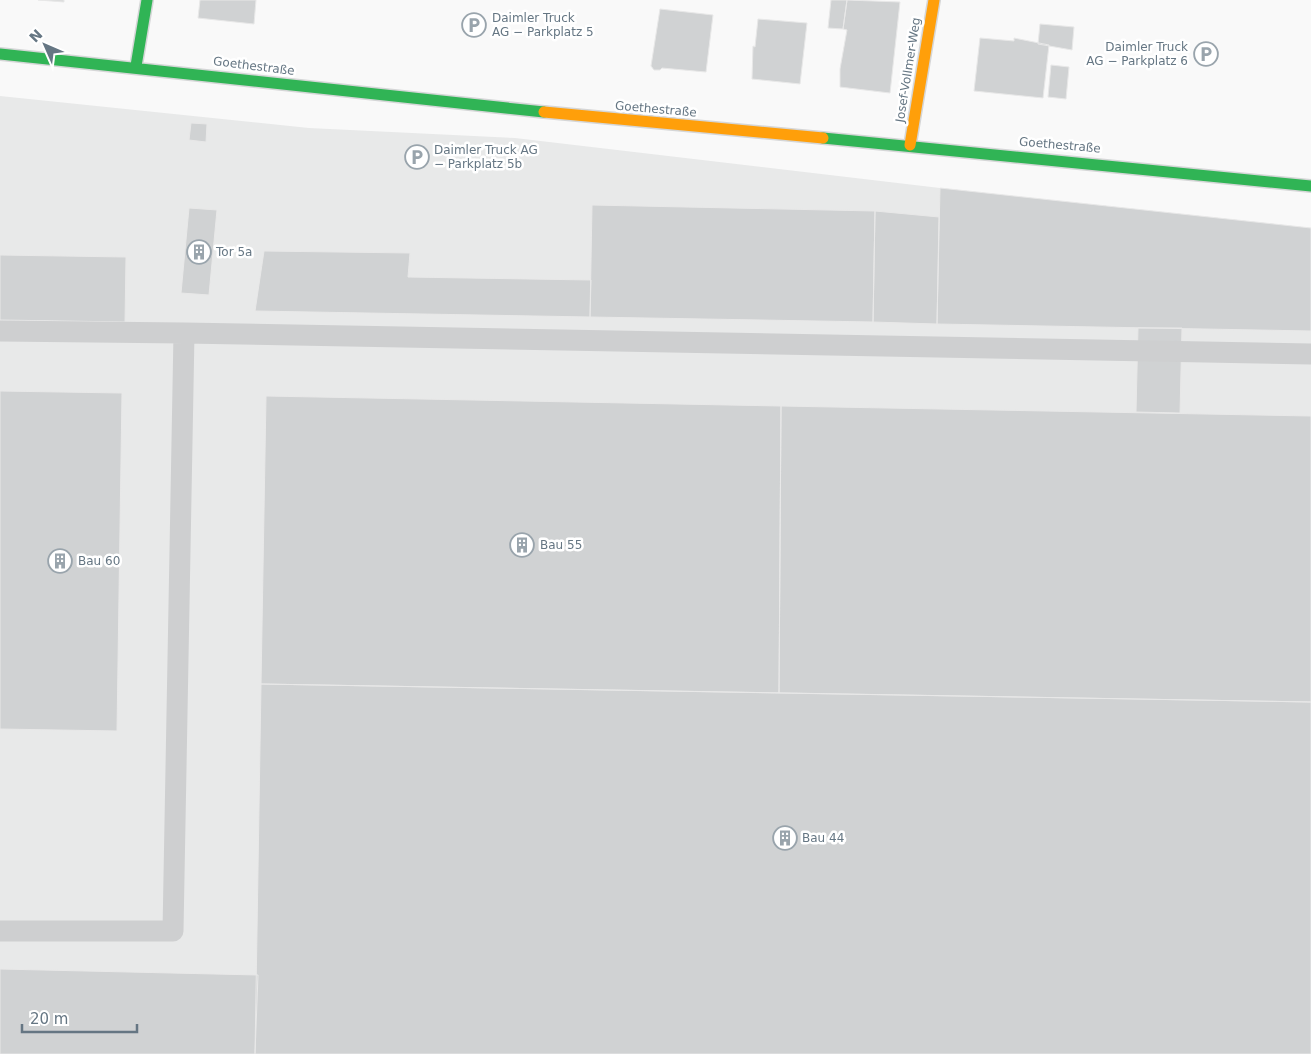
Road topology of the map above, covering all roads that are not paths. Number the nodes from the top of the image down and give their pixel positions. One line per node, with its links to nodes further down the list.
1 (147, 0): 4 (street)
2 (934, 0): 5 (street, Josef-Vollmer-Weg)
3 (0, 54): 4 (street, Goethestraße)
4 (136, 66): 5 (street, Goethestraße)
5 (910, 145): 6 (street, Goethestraße)
6 (1311, 186)
7 (0, 331): 8 (lane)
8 (184, 332): 9 (lane); 10 (lane)
9 (1311, 354)
10 (0, 931)

